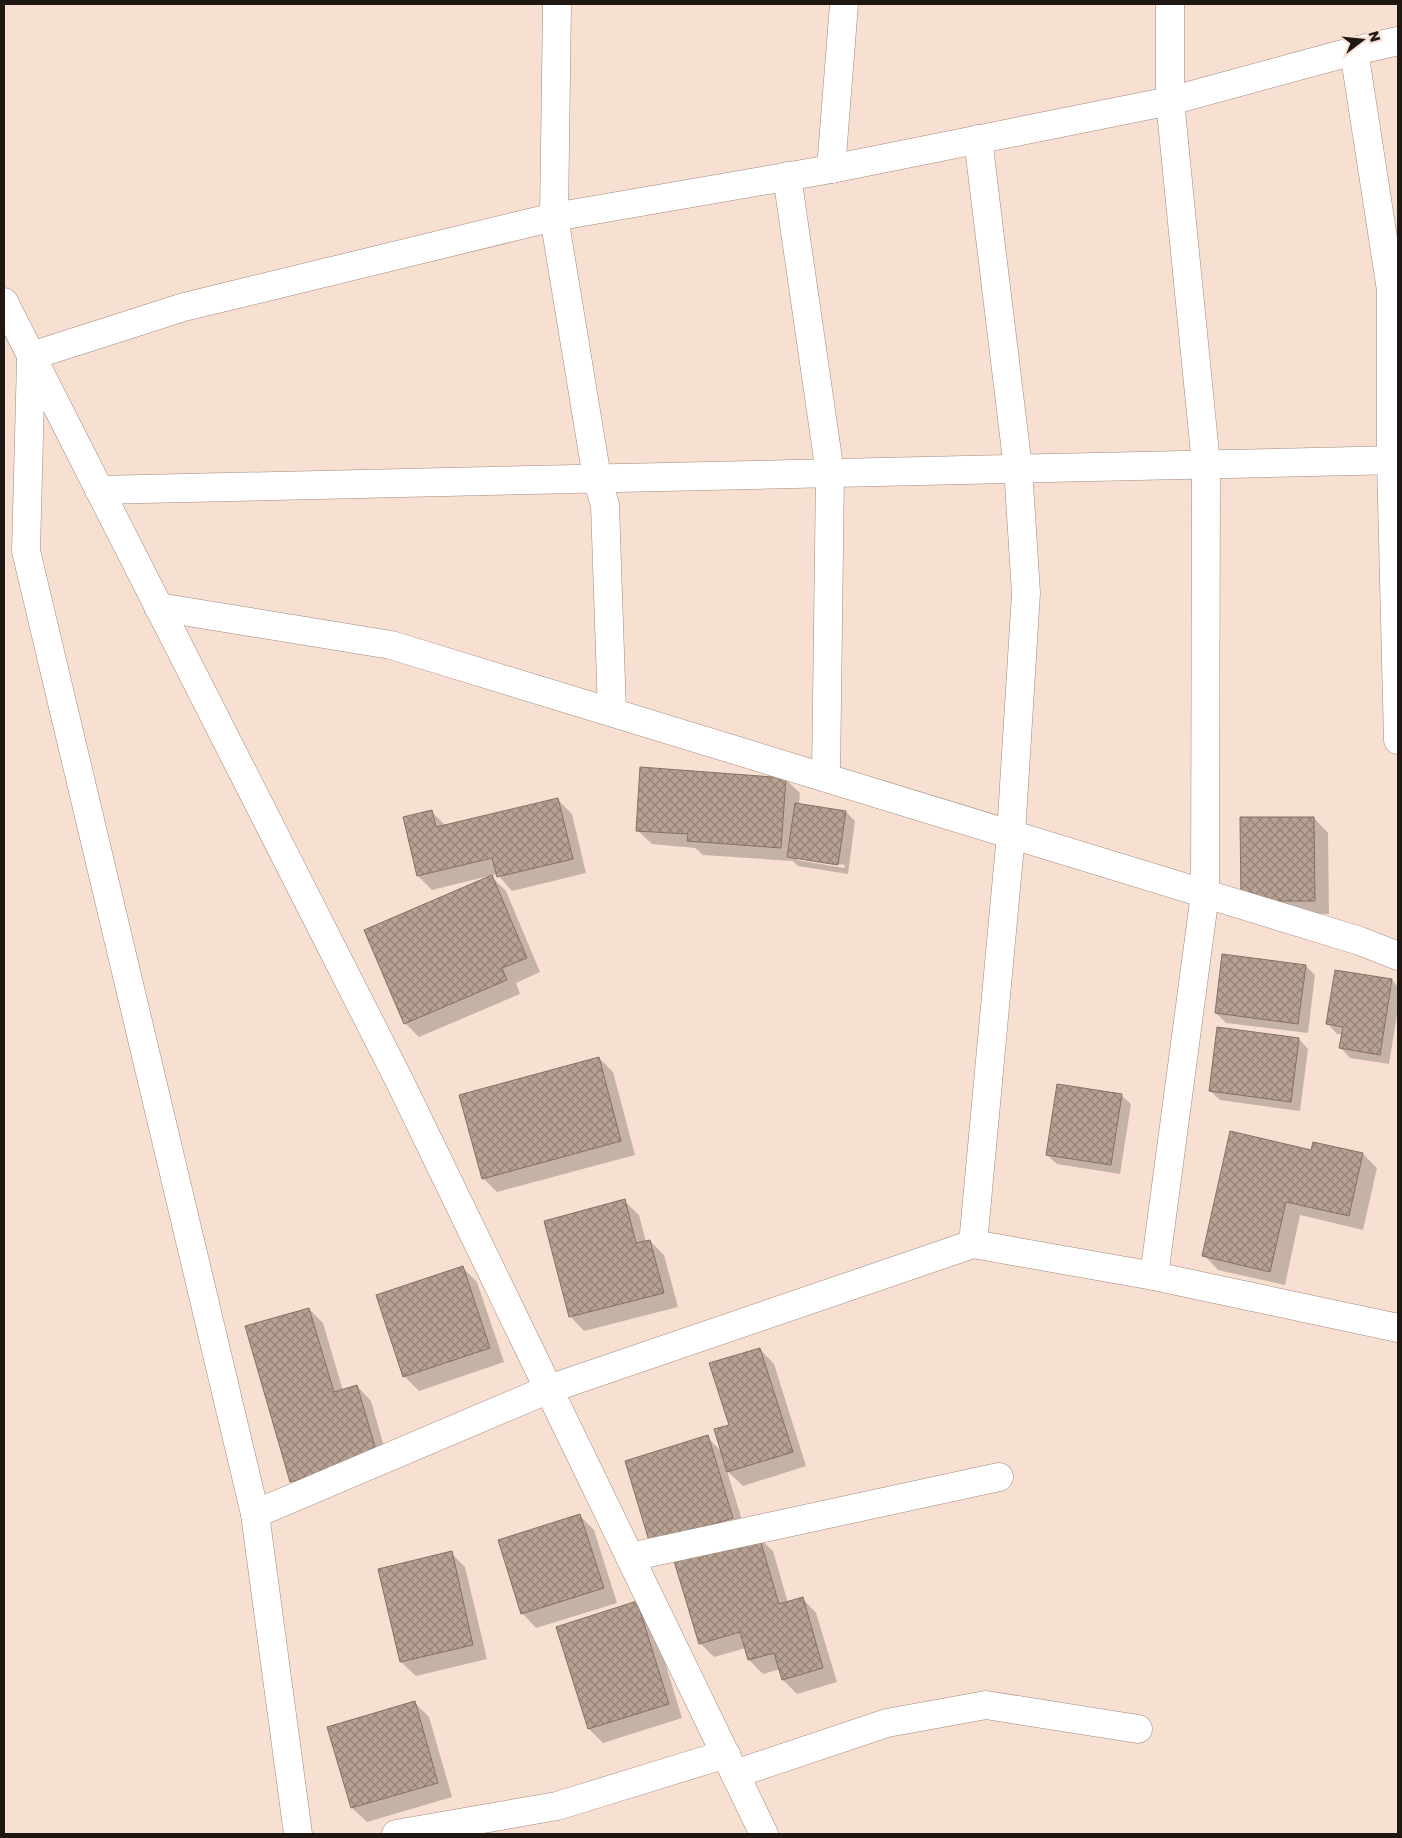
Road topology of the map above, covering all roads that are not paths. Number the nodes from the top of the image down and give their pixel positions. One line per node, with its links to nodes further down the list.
1 (557, 4): 10 (street)
2 (844, 4): 8 (street)
3 (1170, 4): 6 (street)
4 (1398, 41): 5 (street)
5 (1354, 51): 6 (street); 13 (street)
6 (1170, 101): 7 (street); 14 (street)
7 (978, 139): 8 (street); 15 (street)
8 (831, 169): 9 (street)
9 (787, 176): 10 (street); 16 (street)
10 (554, 217): 12 (street); 17 (street)
11 (4, 302): 12 (street)
12 (31, 356): 18 (street); 31 (street)
13 (1395, 460): 14 (street); 21 (street)
14 (1206, 464): 15 (street); 24 (street)
15 (1018, 468): 16 (street); 23 (street)
16 (830, 473): 17 (street); 22 (street)
17 (597, 478): 18 (street); 20 (street)
18 (99, 490): 19 (street)
19 (158, 607): 20 (street); 29 (street)
20 (612, 712): 22 (street)
21 (1398, 740)
22 (826, 777): 23 (street)
23 (1011, 834): 24 (street); 26 (street)
24 (1205, 894): 25 (street); 27 (street)
25 (1398, 956)
26 (973, 1244): 27 (street); 29 (street)
27 (1154, 1276): 28 (street)
28 (1398, 1328)
29 (549, 1390): 31 (street); 32 (street)
30 (998, 1477): 32 (street)
31 (255, 1514): 35 (street)
32 (630, 1557): 34 (street)
33 (1138, 1729): 34 (street)
34 (731, 1764): 36 (street); 37 (street)
35 (298, 1834)
36 (396, 1834)
37 (764, 1834)

